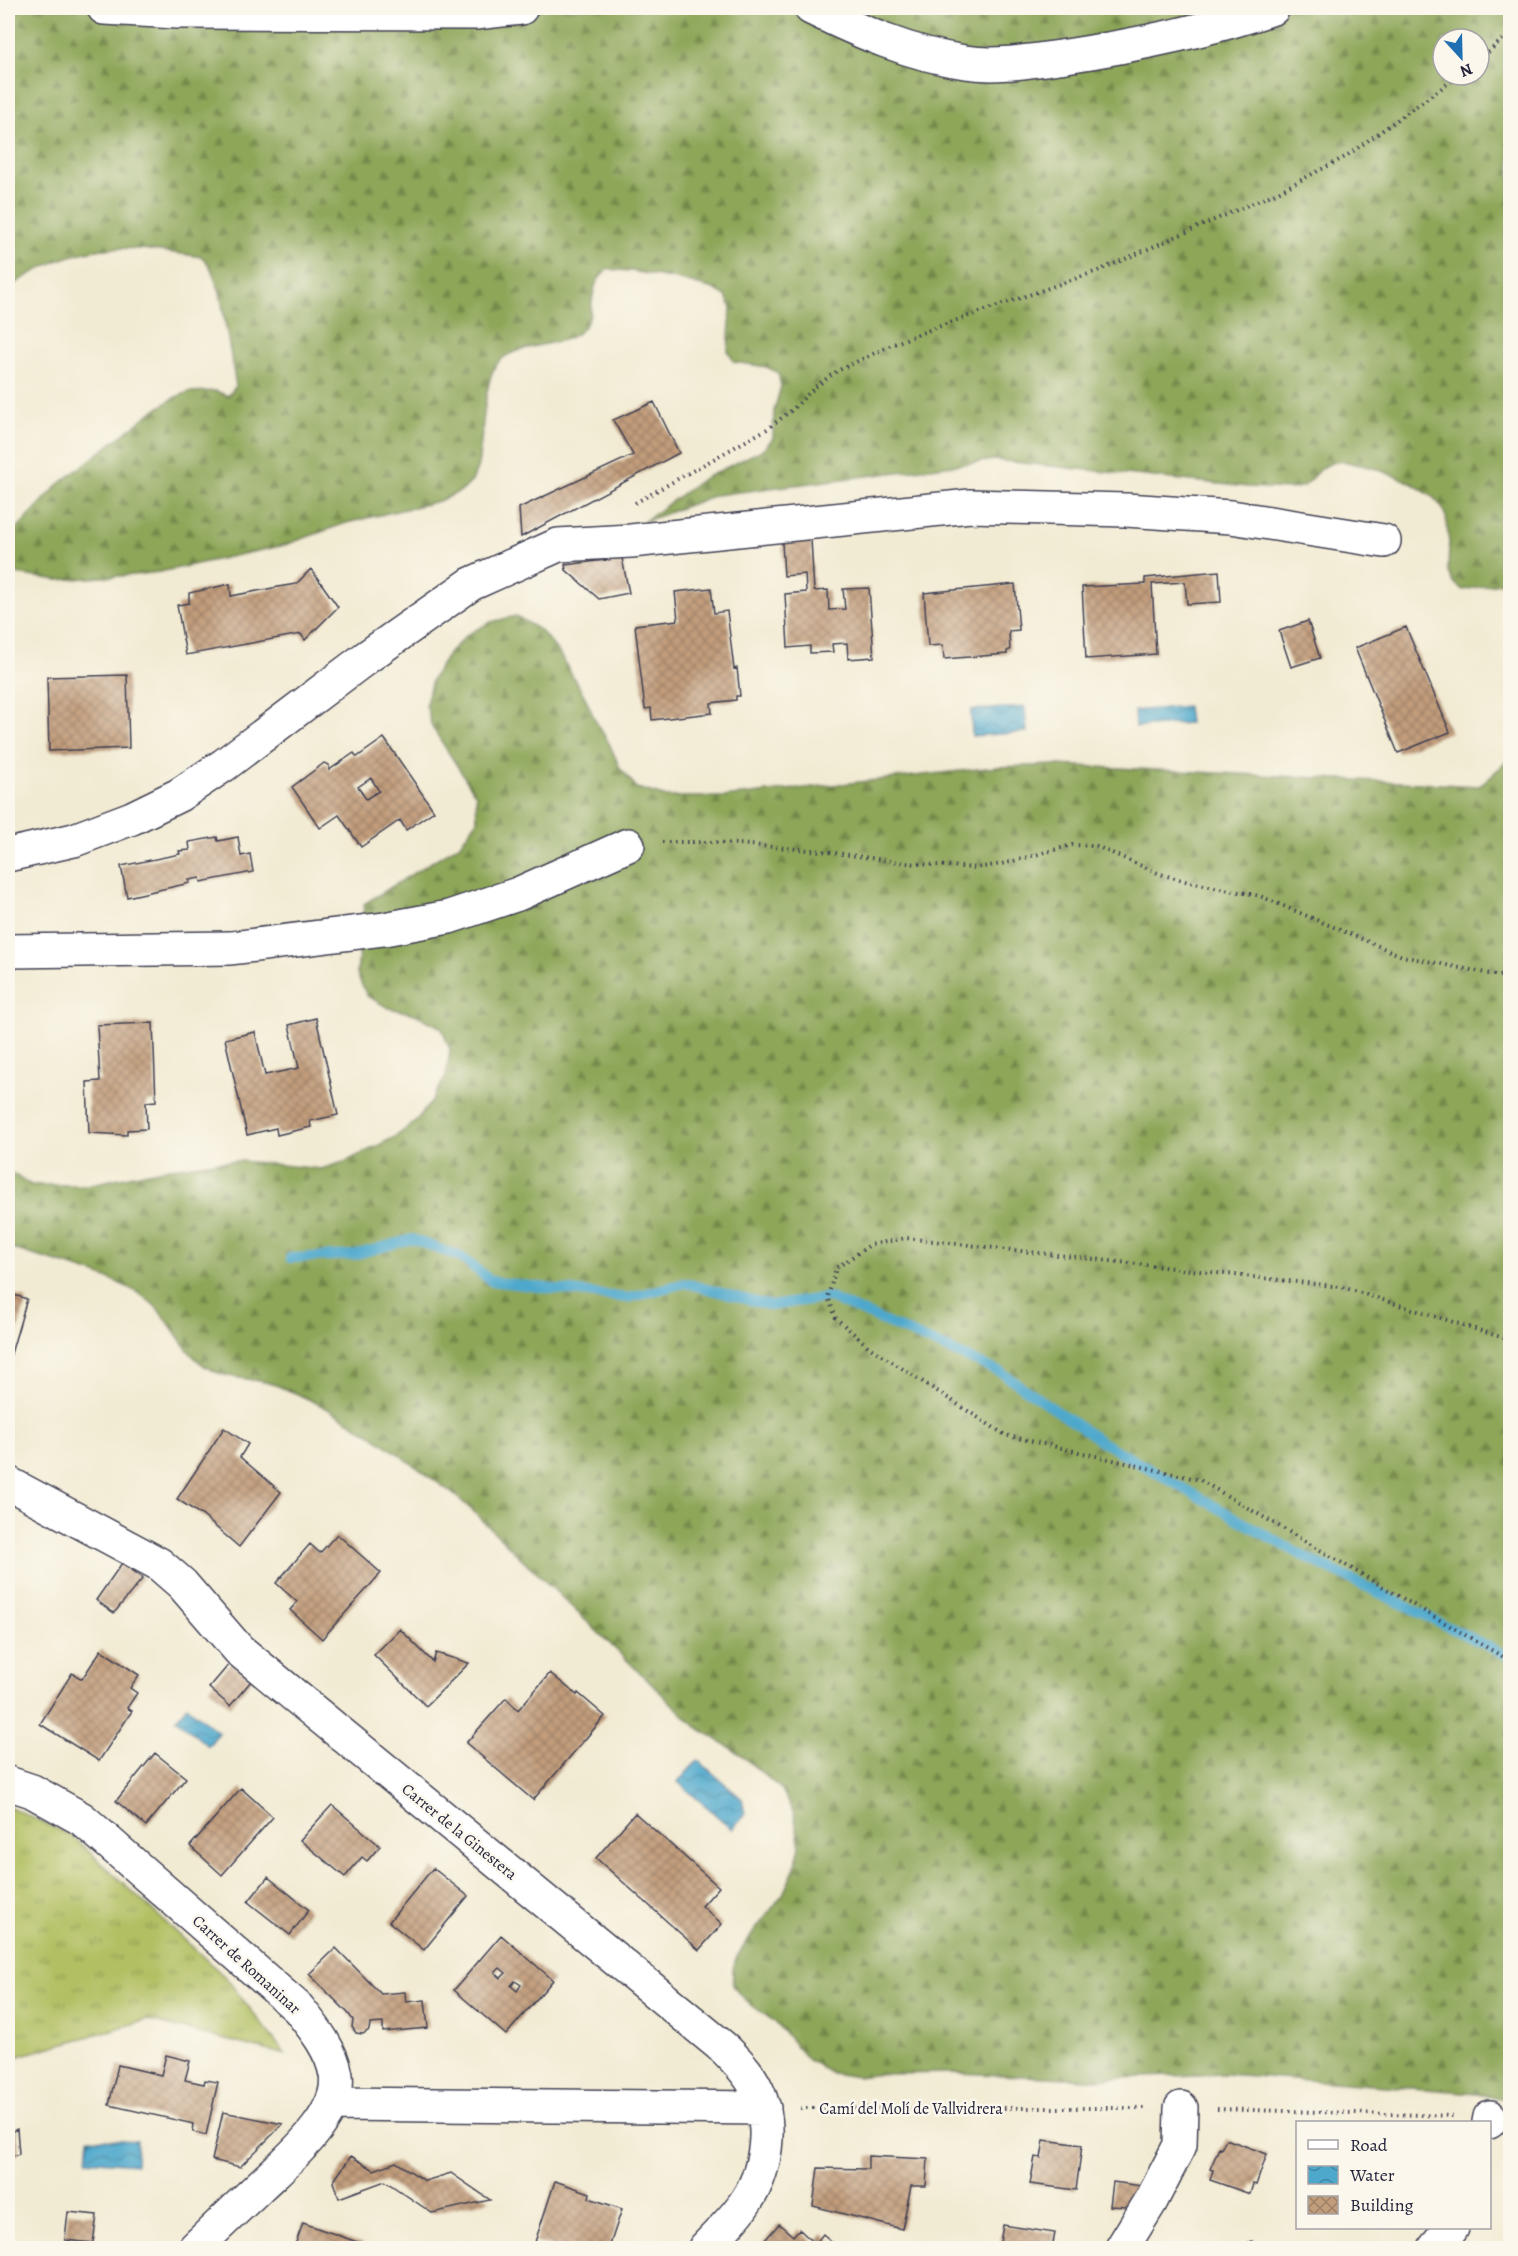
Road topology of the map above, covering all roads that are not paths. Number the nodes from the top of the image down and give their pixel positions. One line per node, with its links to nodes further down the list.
1 (104, 8): 2 (street)
2 (521, 8)
3 (811, 8): 4 (street)
4 (1274, 8)
5 (1384, 541): 7 (street)
6 (628, 845): 8 (street)
7 (8, 855)
8 (8, 951)
9 (8, 1483): 13 (street, Carrer de la Ginestera)
10 (8, 1783): 11 (street, Carrer de Romaninar)
11 (333, 2104): 13 (street); 15 (street)
12 (1181, 2108): 17 (street)
13 (764, 2109): 16 (street, Carrer de la Ginestera)
14 (1451, 2229): 18 (street)
15 (195, 2248)
16 (705, 2248)
17 (1122, 2248)
18 (1435, 2248)

